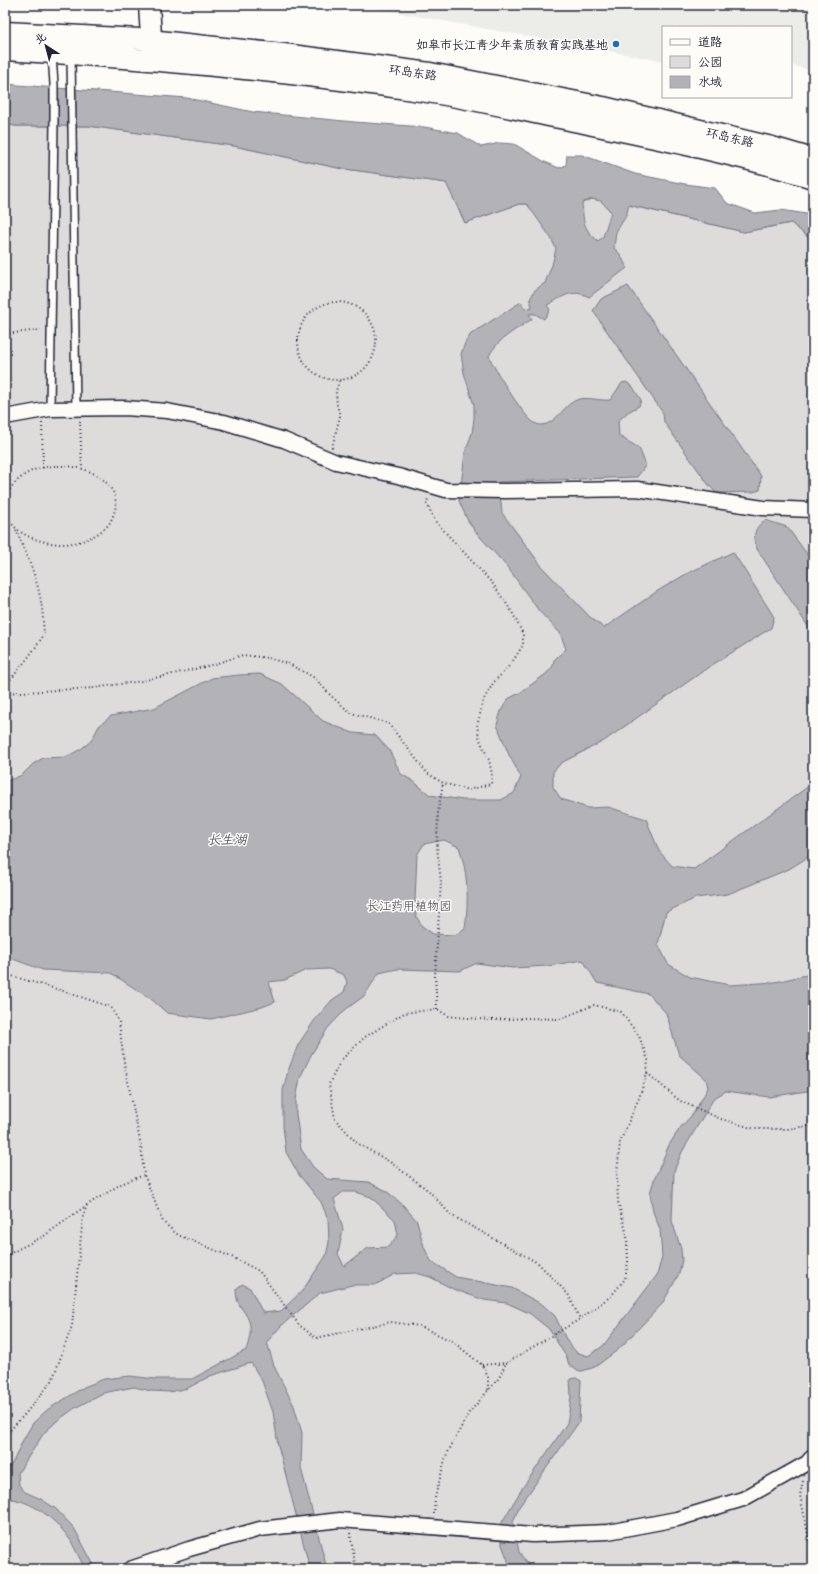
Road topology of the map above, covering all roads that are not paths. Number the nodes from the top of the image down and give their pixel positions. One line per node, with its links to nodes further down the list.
1 (138, 5): 4 (main road)
2 (149, 5): 4 (main road)
3 (5, 32): 5 (main road, 环岛东路)
4 (146, 40): 5 (main road, 环岛东路); 7 (main road); 8 (main road, 环岛东路)
5 (63, 44): 6 (main road, 环岛东路); 7 (main road, 环岛东路); 10 (lane); 11 (lane)
6 (5, 50)
7 (148, 60): 9 (main road, 环岛东路)
8 (813, 159)
9 (813, 178)
10 (78, 408): 11 (street); 13 (street)
11 (46, 409): 12 (street)
12 (5, 417)
13 (813, 510)
14 (810, 1460): 15 (street)
15 (130, 1569)

